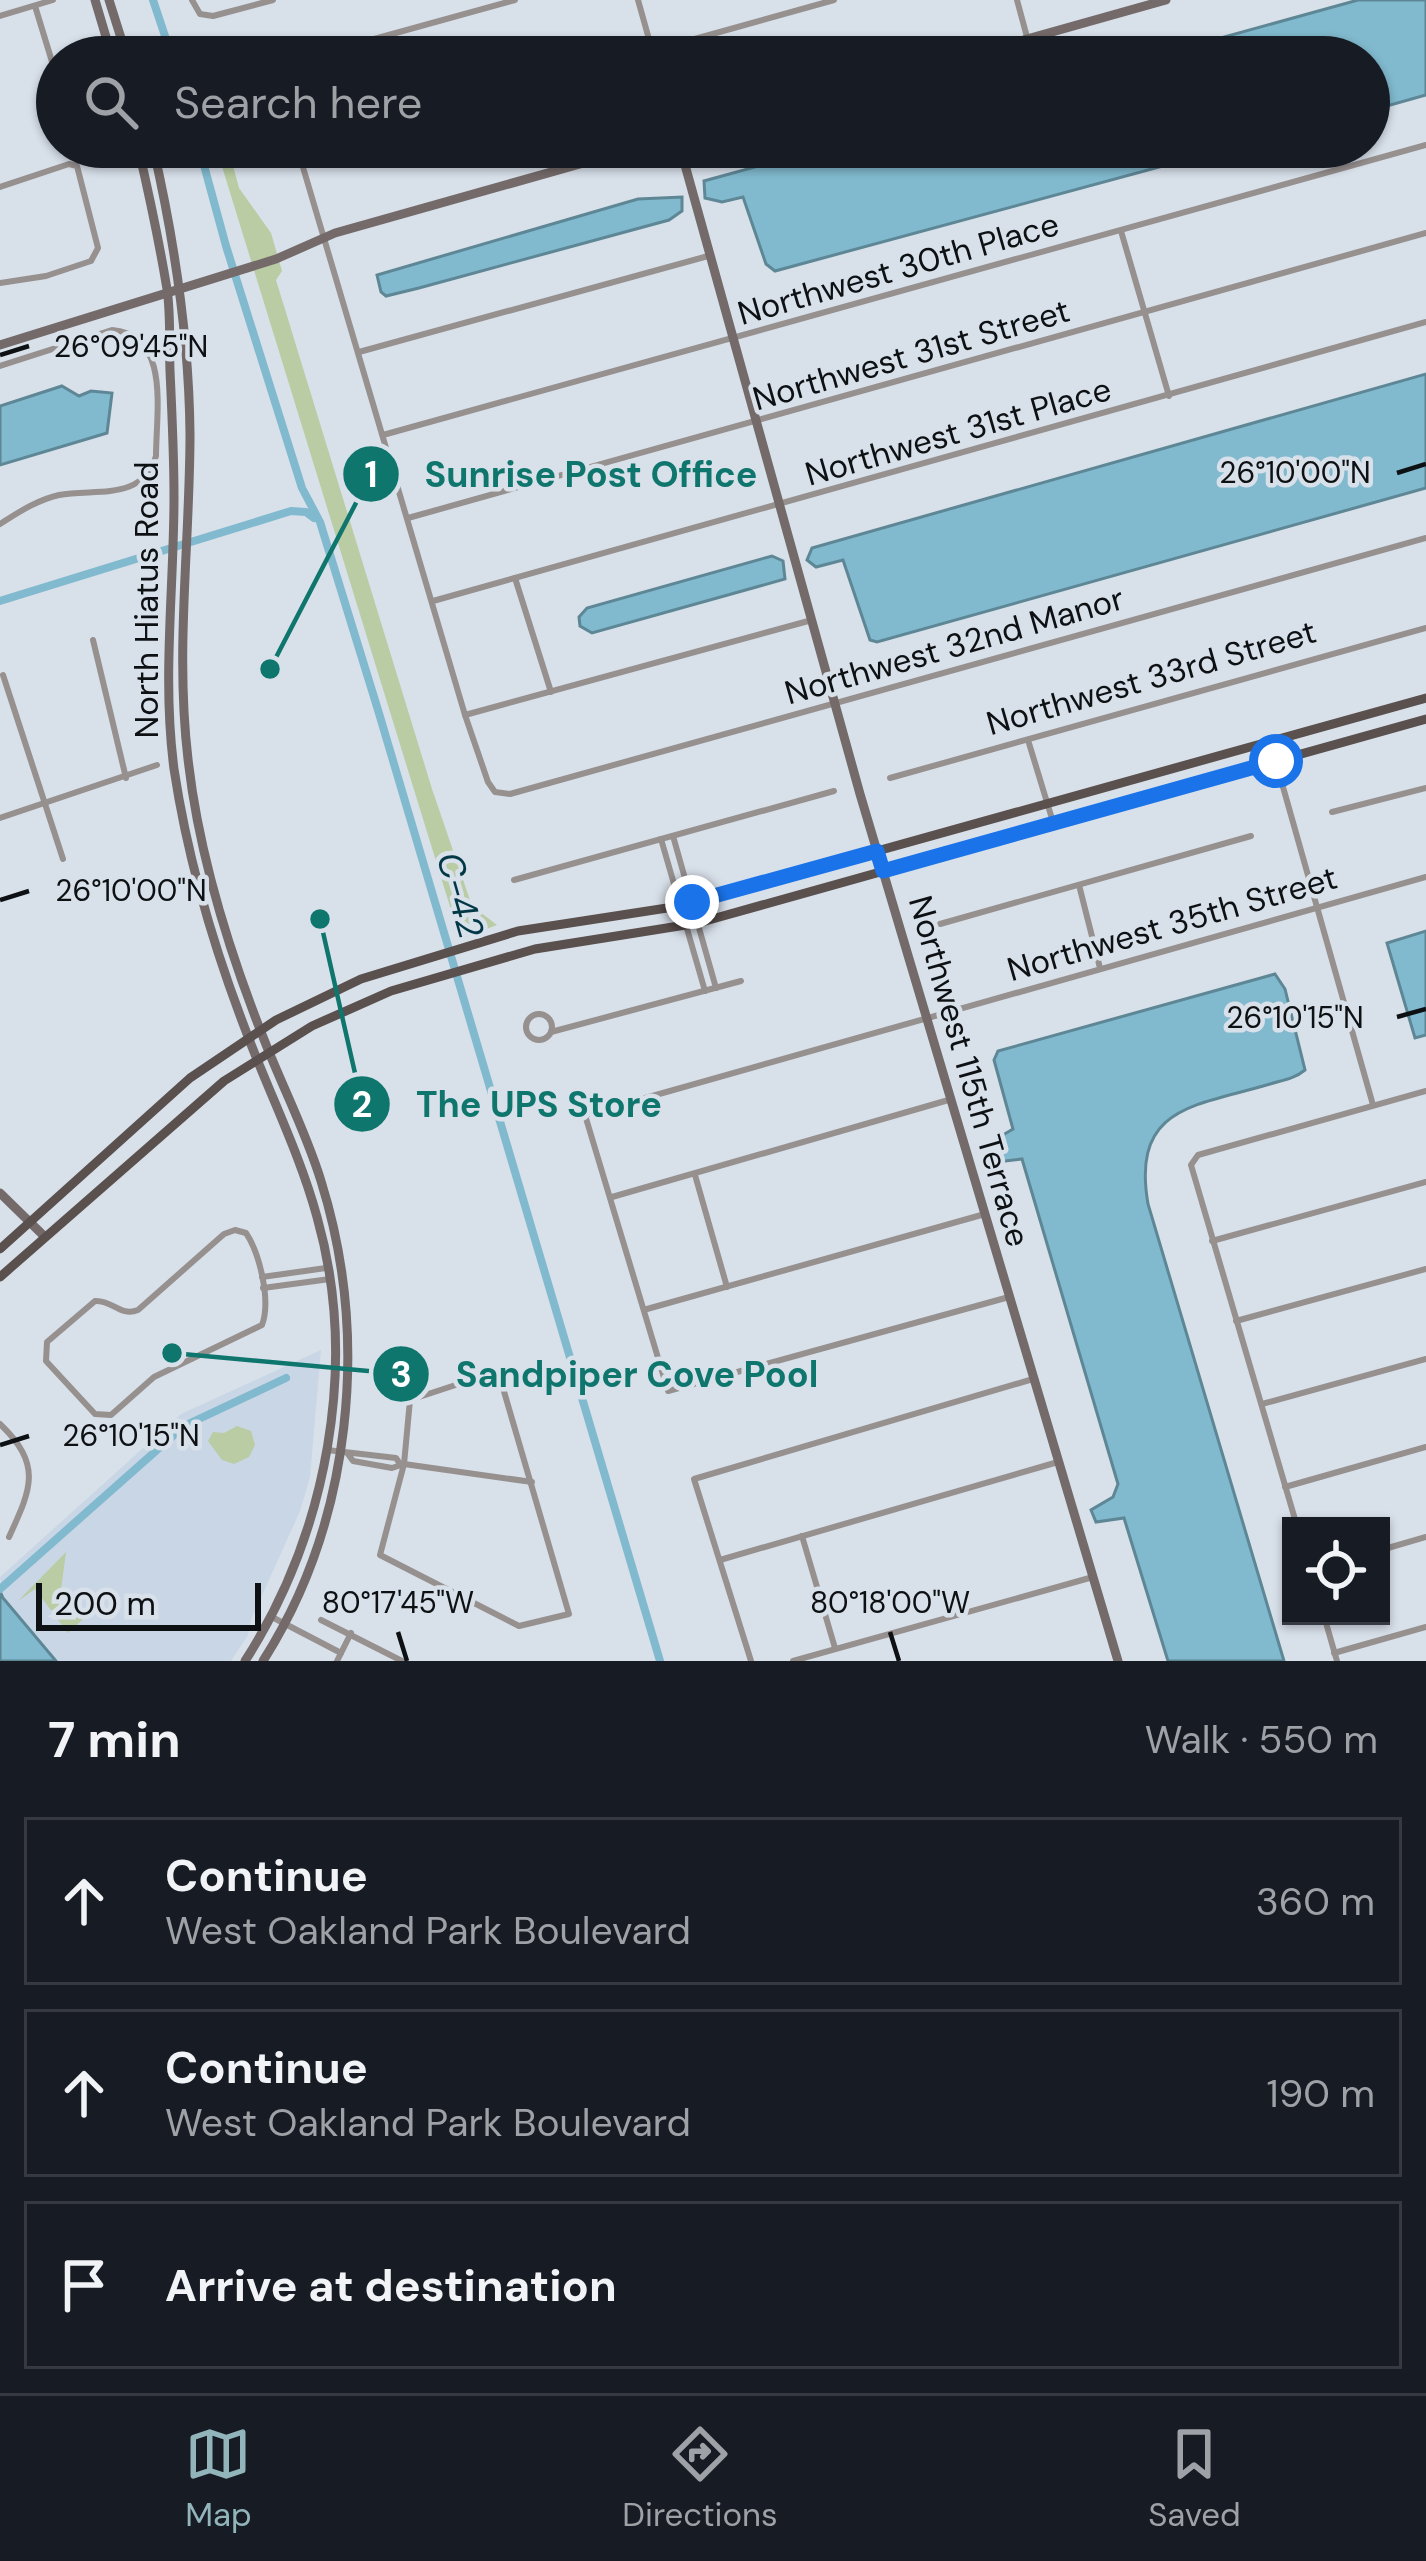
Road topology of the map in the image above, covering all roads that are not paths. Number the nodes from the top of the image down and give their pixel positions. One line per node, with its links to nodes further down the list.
1 (52, 0): 11 (street)
2 (94, 0): 14 (main road)
3 (109, 0): 15 (main road)
4 (191, 0): 5 (street)
5 (273, 0)
6 (514, 0): 16 (street)
7 (638, 0): 17 (street)
8 (834, 0): 18 (street)
9 (1017, 0): 19 (street)
10 (1166, 0): 20 (main road)
11 (35, 5): 12 (street); 13 (street)
12 (0, 16)
13 (44, 36)
14 (105, 36)
15 (120, 36)
16 (384, 36)
17 (648, 36)
18 (713, 36)
19 (1027, 36)
20 (1039, 36)
21 (1426, 146): 22 (street, Northwest 30th Place)
22 (1390, 156)
23 (57, 168): 31 (street)
24 (78, 168): 36 (street)
25 (142, 168): 38 (main road, North Hiatus Road)
26 (157, 168): 37 (main road, North Hiatus Road)
27 (306, 168): 34 (street)
28 (566, 168): 34 (main road)
29 (686, 168): 35 (main road, Northwest 115th Terrace)
30 (1347, 168): 32 (street, Northwest 30th Place)
31 (0, 187)
32 (1121, 231): 39 (street); 41 (street, Northwest 30th Place)
33 (1426, 233): 39 (street, Northwest 31st Street)
34 (325, 237): 37 (main road); 43 (street)
35 (711, 255): 41 (main road, Northwest 115th Terrace); 43 (street)
36 (0, 283)
37 (182, 286): 38 (main road); 94 (main road, North Hiatus Road)
38 (168, 293): 42 (main road); 96 (main road, North Hiatus Road)
39 (1146, 313): 45 (street); 46 (street, Northwest 31st Street)
40 (1426, 322): 45 (street, Northwest 31st Place)
41 (734, 338): 46 (main road, Northwest 115th Terrace); 47 (street, Northwest 30th Place)
42 (0, 345)
43 (359, 352): 47 (street)
44 (0, 366): 50 (street)
45 (1169, 396): 48 (street, Northwest 31st Place)
46 (757, 422): 48 (main road, Northwest 115th Terrace); 49 (street, Northwest 31st Street)
47 (383, 435): 49 (street)
48 (779, 506): 52 (street, Northwest 31st Place); 54 (main road, Northwest 115th Terrace)
49 (408, 518): 53 (street)
50 (0, 524)
51 (1426, 538): 60 (street, Northwest 32nd Manor)
52 (515, 578): 53 (street, Northwest 31st Place); 58 (street)
53 (433, 601): 61 (street)
54 (812, 620): 58 (street); 60 (main road, Northwest 115th Terrace)
55 (1426, 628): 63 (street, Northwest 33rd Street)
56 (93, 640): 67 (street)
57 (3, 675): 72 (street)
58 (550, 692): 61 (street)
59 (1426, 698): 64 (main road)
60 (835, 703): 61 (street, Northwest 32nd Manor); 79 (main road, Northwest 115th Terrace)
61 (465, 715)
62 (1426, 719): 65 (main road)
63 (1028, 740): 68 (street, Northwest 33rd Street); 71 (street)
64 (1270, 741): 65 (street); 71 (main road)
65 (1276, 761): 75 (main road); 86 (street)
66 (157, 765): 67 (street)
67 (125, 778): 72 (street)
68 (890, 778)
69 (1426, 788): 73 (street)
70 (834, 791): 76 (street)
71 (1047, 803): 75 (street); 79 (main road)
72 (45, 804): 74 (street); 80 (street)
73 (1332, 812)
74 (0, 818)
75 (1053, 823): 81 (main road)
76 (673, 836): 78 (street); 85 (street)
77 (1251, 836): 84 (street)
78 (661, 839): 83 (street); 85 (street)
79 (877, 851): 81 (main road, Northwest 115th Terrace); 85 (main road)
80 (63, 859)
81 (883, 871): 87 (main road); 93 (main road, Northwest 115th Terrace)
82 (1426, 878): 86 (street, Northwest 35th Street)
83 (514, 880)
84 (1078, 885): 88 (street); 89 (street)
85 (686, 904): 87 (street); 94 (main road)
86 (1317, 908): 89 (street, Northwest 35th Street); 101 (street)
87 (692, 924): 91 (street); 92 (street); 97 (main road)
88 (940, 924)
89 (1100, 968): 93 (street, Northwest 35th Street)
90 (741, 981): 91 (street)
91 (716, 988): 92 (street)
92 (705, 991): 95 (street)
93 (926, 1016): 100 (main road, Northwest 115th Terrace); 105 (street, Northwest 35th Street)
94 (260, 1030): 96 (main road); 97 (main road, North Hiatus Road)
95 (551, 1032): 95 (street)
96 (248, 1037): 98 (main road, North Hiatus Road); 107 (main road)
97 (268, 1051): 98 (main road); 112 (main road, North Hiatus Road)
98 (256, 1058): 108 (main road); 113 (main road, North Hiatus Road)
99 (1426, 1091): 101 (street)
100 (952, 1100): 102 (street); 106 (main road, Northwest 115th Terrace)
101 (1373, 1106): 109 (street)
102 (695, 1174): 105 (street); 116 (street)
103 (1426, 1182): 109 (street)
104 (0, 1193): 107 (main road)
105 (612, 1197): 119 (street)
106 (985, 1214): 116 (street); 118 (main road, Northwest 115th Terrace)
107 (30, 1221): 108 (main road); 110 (main road)
108 (44, 1236): 114 (main road)
109 (1212, 1241): 120 (street)
110 (0, 1249)
111 (1426, 1269): 120 (street)
112 (342, 1272): 113 (street); 127 (main road, North Hiatus Road)
113 (328, 1274): 115 (street); 117 (street); 126 (main road, North Hiatus Road)
114 (0, 1277)
115 (261, 1277): 117 (street); 117 (street)
116 (728, 1286): 119 (street)
117 (262, 1288)
118 (1009, 1297): 119 (street); 122 (main road, Northwest 115th Terrace)
119 (646, 1310)
120 (1237, 1322): 123 (street)
121 (1426, 1359): 123 (street)
122 (1033, 1379): 128 (main road, Northwest 115th Terrace); 137 (street)
123 (1261, 1404): 131 (street)
124 (0, 1424): 134 (street)
125 (1426, 1448): 131 (street)
126 (327, 1450): 127 (street); 139 (main road, North Hiatus Road)
127 (344, 1453): 129 (street); 141 (main road, North Hiatus Road)
128 (1058, 1462): 133 (street); 138 (main road, Northwest 115th Terrace)
129 (402, 1464): 130 (street); 130 (street); 130 (street)
130 (532, 1482)
131 (1285, 1487): 132 (street)
132 (1294, 1517)
133 (802, 1536): 137 (street); 145 (street)
134 (9, 1537)
135 (1426, 1538): 136 (street)
136 (1390, 1548)
137 (720, 1560): 152 (street)
138 (1093, 1577): 145 (street); 148 (main road, Northwest 115th Terrace)
139 (270, 1616): 141 (street); 149 (main road, North Hiatus Road)
140 (321, 1620): 144 (street)
141 (284, 1622): 146 (street); 150 (main road, North Hiatus Road)
142 (1327, 1625): 147 (street)
143 (1426, 1627): 147 (street)
144 (351, 1633): 146 (street); 151 (street)
145 (835, 1649): 153 (street)
146 (339, 1657)
147 (1336, 1657)
148 (1115, 1660)
149 (245, 1661)
150 (263, 1661)
151 (402, 1661)
152 (751, 1661)
153 (793, 1661)

